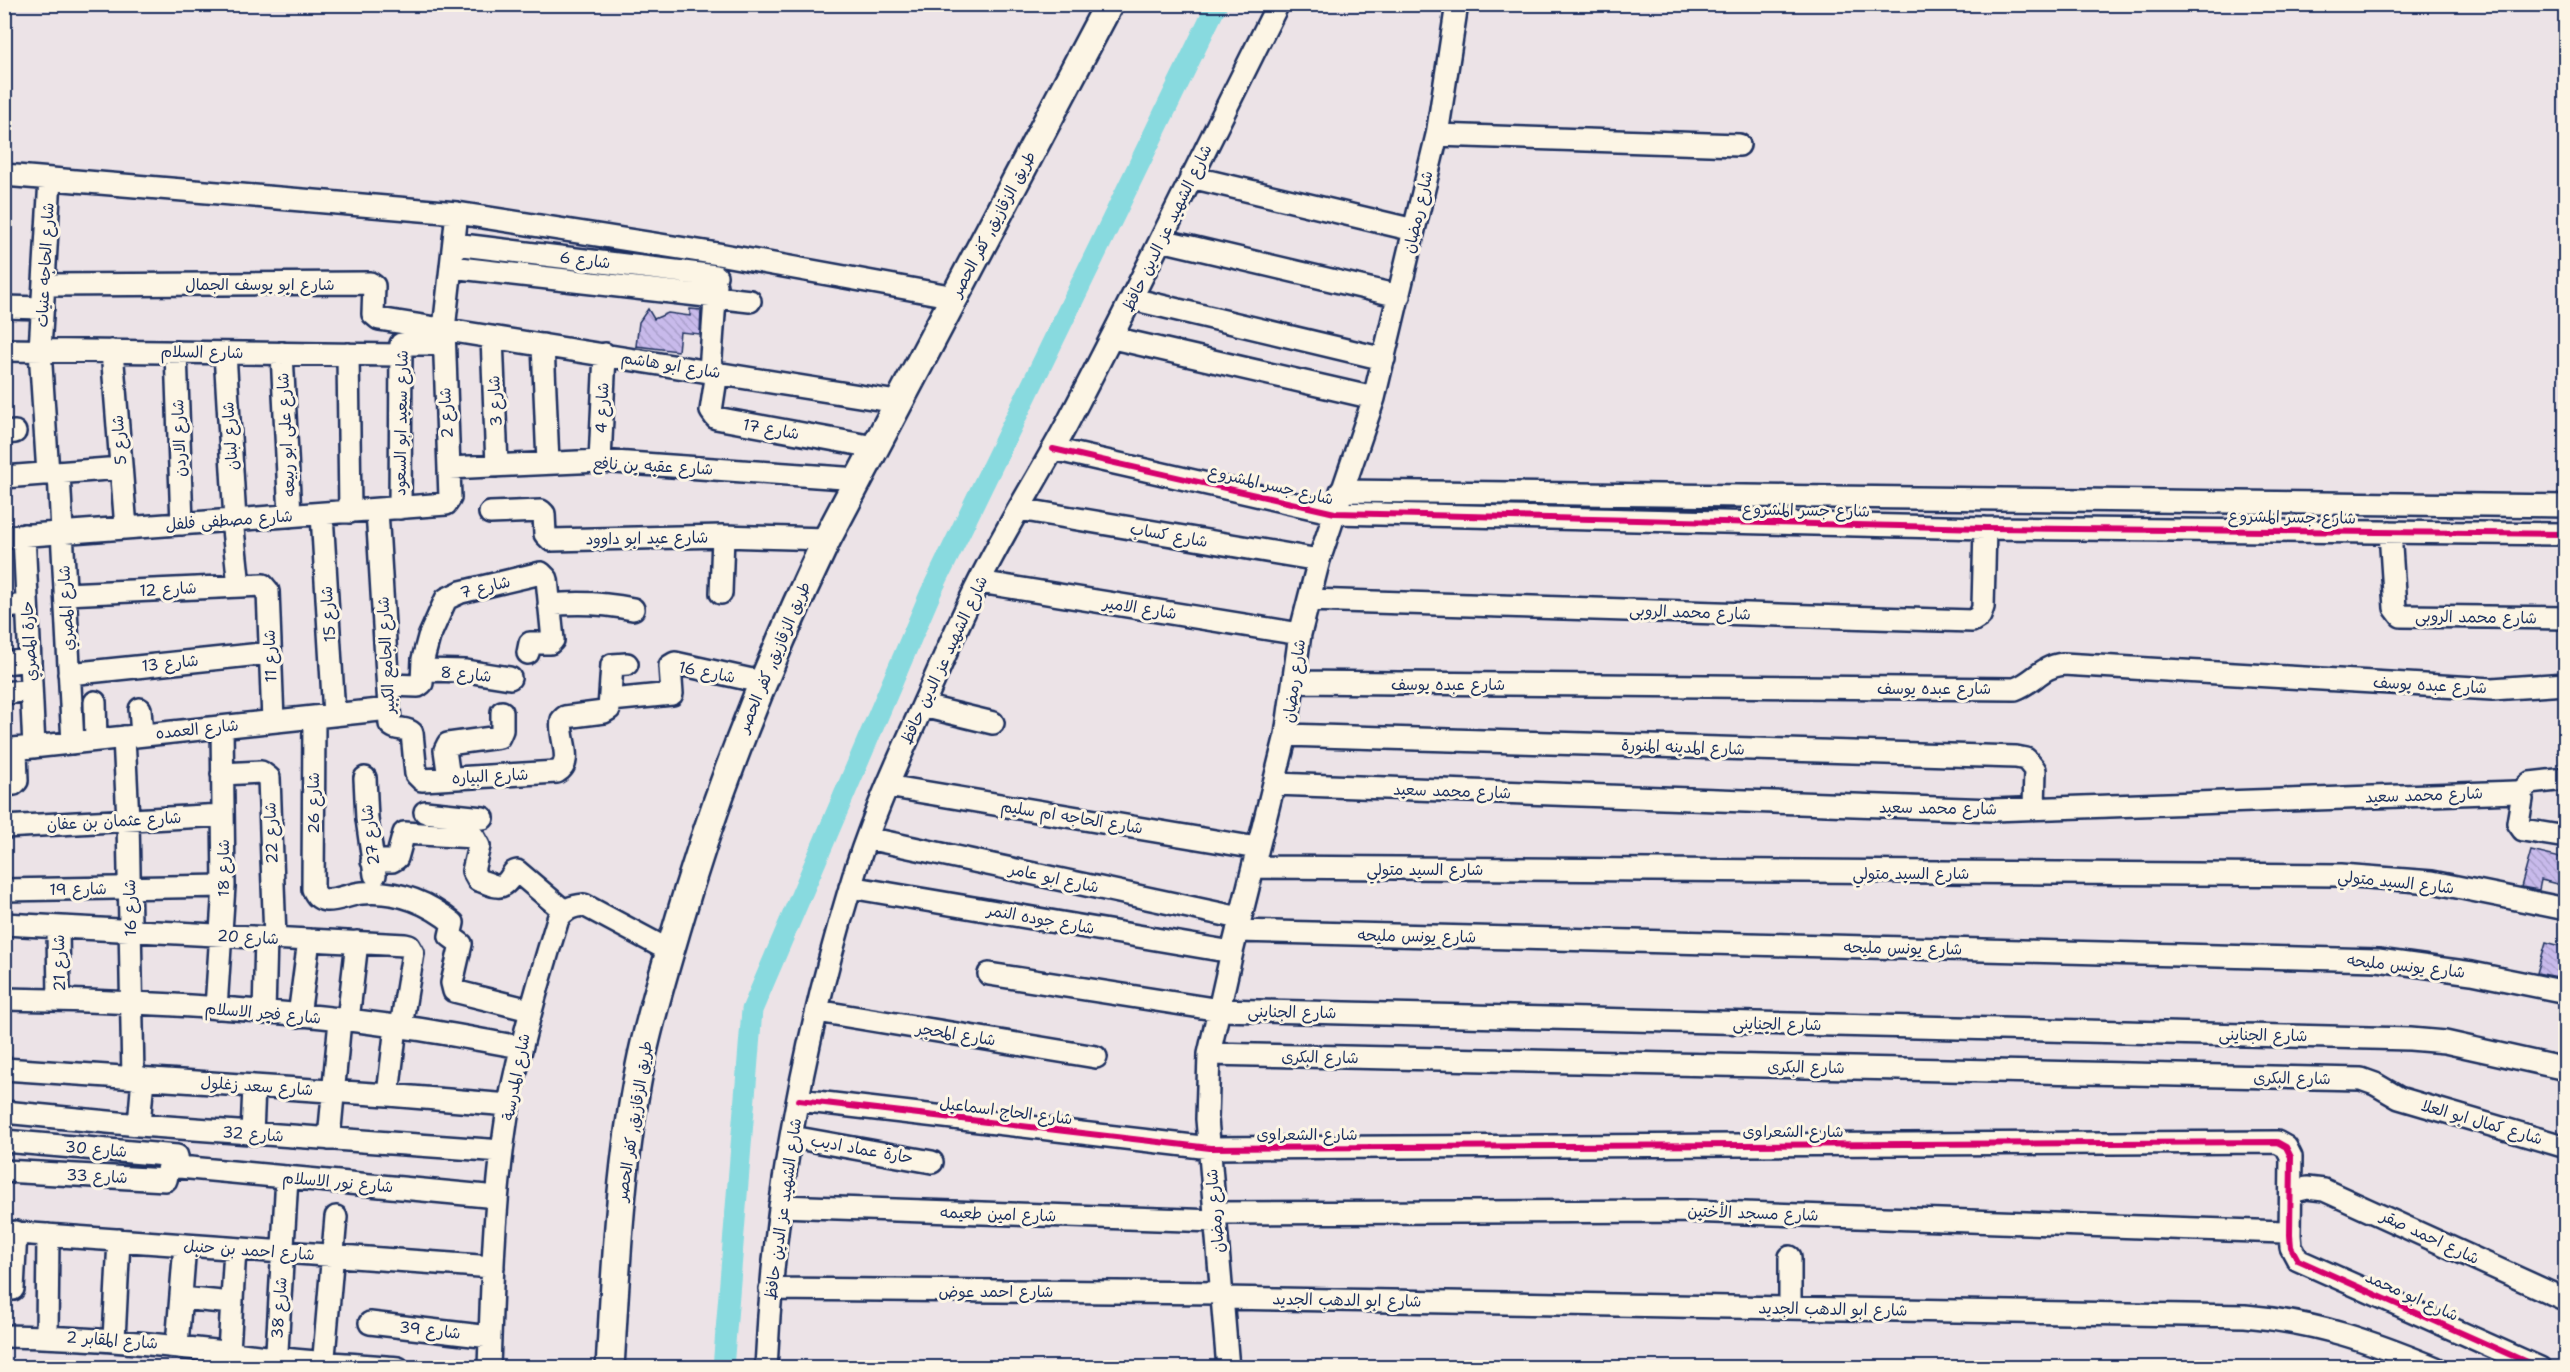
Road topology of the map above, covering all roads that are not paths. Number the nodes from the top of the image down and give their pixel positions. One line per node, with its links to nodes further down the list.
1 (1109, 4): 18 (main road, طريق الزقازيق, كفر الحصر)
2 (1278, 4): 7 (street, شارع الشهيد عز الدين حافظ)
3 (1457, 4): 4 (street, شارع رمضان)
4 (1437, 135): 5 (street); 10 (street, شارع رمضان)
5 (1739, 145)
6 (4, 175): 8 (street)
7 (1191, 177): 10 (street); 11 (street, شارع الشهيد عز الدين حافظ)
8 (50, 179): 9 (street); 16 (street, شارع الحاجه عنيات)
9 (457, 213): 12 (street, شارع 2); 13 (street)
10 (1414, 230): 17 (street, شارع رمضان)
11 (1161, 240): 17 (street); 20 (street, شارع الشهيد عز الدين حافظ)
12 (454, 244): 14 (street, شارع 2); 15 (street, شارع 6)
13 (718, 254): 15 (street); 18 (street)
14 (451, 267): 19 (street); 24 (street, شارع 2)
15 (716, 276): 19 (street)
16 (44, 285): 23 (street, شارع الحاجه عنيات); 24 (street, شارع ابو يوسف الجمال)
17 (1399, 296): 37 (street, شارع رمضان)
18 (955, 297): 40 (main road, طريق الزقازيق, كفر الحصر)
19 (715, 298): 21 (street); 38 (street)
20 (1132, 298): 26 (street, شارع الشهيد عز الدين حافظ); 37 (street)
21 (750, 301)
22 (4, 307): 23 (street)
23 (43, 308): 29 (street, شارع الحاجه عنيات)
24 (443, 336): 25 (street, شارع ابو هاشم); 36 (street, شارع سعيد ابو السعود); 47 (street, شارع 2)
25 (492, 337): 27 (street, شارع ابو هاشم); 45 (street, شارع 3)
26 (1113, 338): 39 (street); 42 (street, شارع الشهيد عز الدين حافظ)
27 (543, 345): 35 (street, شارع ابو هاشم); 44 (street)
28 (4, 350): 29 (street, شارع السلام)
29 (40, 350): 30 (street, شارع السلام); 48 (street, شارع المصري)
30 (112, 351): 31 (street, شارع السلام); 46 (street, شارع 5)
31 (176, 352): 32 (street, شارع السلام); 63 (street, شارع الاردن)
32 (225, 353): 33 (street, شارع السلام); 62 (street, شارع لبنان)
33 (282, 353): 34 (street, شارع السلام); 61 (street, شارع على ابو ربيعه)
34 (348, 354): 36 (street, شارع السلام); 57 (street)
35 (604, 354): 38 (street, شارع ابو هاشم); 43 (street, شارع 4)
36 (400, 355): 54 (street, شارع سعيد ابو السعود)
37 (1384, 359): 39 (street, شارع رمضان)
38 (713, 371): 40 (street, شارع ابو هاشم); 41 (street, شارع 17)
39 (1374, 398): 51 (street, شارع رمضان)
40 (897, 402): 41 (main road, طريق الزقازيق, كفر الحصر)
41 (874, 447): 50 (main road, طريق الزقازيق, كفر الحصر)
42 (1053, 449): 55 (street, شارع الشهيد عز الدين حافظ); 59 (street, شارع جسر المشروع)
43 (600, 461): 44 (street, شارع عقبه بن نافع); 50 (street, شارع عقبه بن نافع)
44 (548, 464): 45 (street, شارع عقبه بن نافع)
45 (497, 466): 47 (street, شارع عقبه بن نافع)
46 (121, 468): 48 (street); 64 (street, شارع 5)
47 (449, 468): 52 (street, شارع 2)
48 (54, 473): 49 (street); 66 (street, شارع المصري)
49 (4, 477)
50 (858, 478): 71 (main road, طريق الزقازيق, كفر الحصر)
51 (1341, 491): 53 (street, شارع جسر المشروع); 59 (street, شارع رمضان)
52 (450, 498): 54 (street, شارع مصطفى فلفل)
53 (2565, 506)
54 (400, 508): 56 (street, شارع مصطفى فلفل)
55 (1019, 509): 72 (street, شارع كساب); 73 (street, شارع الشهيد عز الدين حافظ)
56 (377, 510): 57 (street, شارع مصطفى فلفل); 96 (street, شارع الجامع الكبير)
57 (350, 512): 60 (street, شارع مصطفى فلفل)
58 (490, 513): 70 (street, شارع عيد ابو داوود)
59 (1335, 513): 65 (street, شارع جسر المشروع); 72 (street, شارع رمضان)
60 (322, 514): 61 (street, شارع مصطفى فلفل); 105 (street, شارع 15)
61 (290, 516): 62 (street, شارع مصطفى فلفل)
62 (234, 520): 63 (street, شارع مصطفى فلفل); 74 (street, شارع لبنان)
63 (182, 524): 64 (street, شارع مصطفى فلفل)
64 (126, 528): 66 (street, شارع مصطفى فلفل)
65 (1985, 528): 67 (street, شارع جسر المشروع); 78 (street, شارع محمد الروبى)
66 (62, 532): 69 (street, شارع مصطفى فلفل); 77 (street, شارع المصري)
67 (2390, 532): 68 (street, شارع جسر المشروع); 83 (street, شارع محمد الروبى)
68 (2565, 534)
69 (14, 536): 79 (street, حارة المصري)
70 (723, 536): 71 (street, شارع عيد ابو داوود); 76 (street)
71 (827, 539): 93 (main road, طريق الزقازيق, كفر الحصر)
72 (1319, 560): 78 (street, شارع رمضان)
73 (979, 582): 84 (street, شارع الامير); 101 (street, شارع الشهيد عز الدين حافظ)
74 (239, 586): 75 (street, شارع 12); 77 (street, شارع 12)
75 (268, 591): 85 (street, شارع 11)
76 (721, 593)
77 (65, 594): 91 (street, شارع المصري)
78 (1309, 600): 84 (street, شارع رمضان)
79 (27, 604): 81 (street); 87 (street, حارة المصري)
80 (549, 605): 82 (street); 86 (street, شارع 7); 90 (street, شارع 7)
81 (4, 608)
82 (633, 609)
83 (2565, 618)
84 (1300, 634): 94 (street, شارع رمضان)
85 (270, 653): 91 (street, شارع 13); 106 (street, شارع 11)
86 (528, 653)
87 (30, 660): 88 (street); 97 (street, حارة المصري)
88 (4, 663)
89 (627, 664): 99 (street)
90 (423, 670): 92 (street, شارع 8); 96 (street)
91 (69, 674): 112 (street, شارع المصري)
92 (510, 678)
93 (761, 682): 99 (street, شارع 16); 149 (main road, طريق الزقازيق, كفر الحصر)
94 (1294, 682): 95 (street, شارع عبده يوسف); 109 (street, شارع رمضان)
95 (2565, 684)
96 (388, 685): 103 (street, شارع الجامع الكبير)
97 (31, 690): 98 (street); 113 (street, حارة المصري)
98 (4, 693)
99 (610, 700): 116 (street, شارع البياره)
100 (94, 702): 111 (street)
101 (922, 706): 107 (street); 121 (street, شارع الشهيد عز الدين حافظ)
102 (140, 708): 110 (street, شارع 16)
103 (389, 709): 105 (street, شارع العمده); 118 (street, شارع الجامع الكبير)
104 (502, 712): 116 (street)
105 (324, 716): 106 (street, شارع العمده); 138 (street, شارع 26)
106 (273, 721): 108 (street, شارع العمده)
107 (993, 723)
108 (222, 727): 110 (street, شارع العمده); 114 (street, شارع 18)
109 (1286, 735): 119 (street, شارع رمضان); 123 (street, شارع المدينه المنورة)
110 (133, 736): 111 (street, شارع العمده); 127 (street, شارع 16)
111 (96, 740): 112 (street, شارع العمده)
112 (73, 743): 113 (street, شارع العمده)
113 (18, 748): 120 (street, حارة المصري)
114 (222, 774): 125 (street, شارع 18); 146 (street, شارع 22)
115 (365, 777): 133 (street, شارع 27)
116 (448, 778): 118 (street, شارع البياره)
117 (2565, 779): 122 (street)
118 (422, 780): 124 (street)
119 (1274, 784): 123 (street, شارع محمد سعيد); 132 (street, شارع رمضان)
120 (4, 785)
121 (887, 786): 131 (street, شارع الشهيد عز الدين حافظ); 132 (street, شارع الحاجه ام سليم)
122 (2519, 794): 123 (street, شارع محمد سعيد); 130 (street)
123 (2034, 808)
124 (425, 812): 126 (street); 129 (street)
125 (223, 815): 127 (street, شارع عثمان بن عفان); 134 (street, شارع 18)
126 (483, 818)
127 (128, 820): 128 (street, شارع عثمان بن عفان); 136 (street, شارع 16)
128 (4, 826)
129 (427, 834): 133 (street); 140 (street)
130 (2565, 837)
131 (867, 838): 135 (street, شارع الشهيد عز الدين حافظ); 144 (street, شارع ابو عامر)
132 (1255, 857): 139 (street, شارع السيد متولي); 144 (street, شارع رمضان)
133 (372, 861): 138 (street, شارع 27)
134 (224, 886): 136 (street, شارع 19); 145 (street, شارع 18)
135 (850, 887): 144 (street, شارع جوده النمر); 158 (street, شارع الشهيد عز الدين حافظ)
136 (130, 888): 137 (street, شارع 19); 143 (street, شارع 16)
137 (4, 890)
138 (379, 892): 156 (street)
139 (2565, 909)
140 (564, 910): 149 (street); 156 (street, شارع المدرسة)
141 (4, 924): 142 (street, شارع 20)
142 (58, 927): 143 (street, شارع 20); 153 (street, شارع 21)
143 (130, 930): 145 (street, شارع 20); 154 (street, شارع 16)
144 (1236, 934): 151 (street, شارع يونس مليحه); 157 (street, شارع رمضان)
145 (220, 935): 146 (street, شارع 20); 155 (street, شارع 18)
146 (270, 938): 147 (street, شارع 20); 159 (street)
147 (309, 940): 148 (street, شارع 20); 160 (street)
148 (357, 942): 161 (street); 162 (street, شارع 20)
149 (670, 951): 222 (main road, طريق الزقازيق, كفر الحصر)
150 (989, 974): 157 (street, شارع الجناينى)
151 (2565, 992)
152 (4, 999): 153 (street, شارع فجر الاسلام)
153 (59, 1000): 154 (street, شارع فجر الاسلام)
154 (132, 1002): 155 (street, شارع فجر الاسلام); 168 (street, شارع 16)
155 (216, 1008): 159 (street, شارع فجر الاسلام)
156 (530, 1010): 163 (street, شارع المدرسة)
157 (1220, 1010): 164 (street, شارع رمضان); 167 (street, شارع الجناينى)
158 (817, 1011): 165 (street, شارع المحجر); 173 (street, شارع الشهيد عز الدين حافظ)
159 (264, 1013): 160 (street, شارع فجر الاسلام)
160 (299, 1016): 161 (street, شارع فجر الاسلام)
161 (344, 1020): 162 (street, شارع فجر الاسلام); 170 (street)
162 (399, 1026): 163 (street, شارع فجر الاسلام); 171 (street)
163 (520, 1047): 174 (street, شارع المدرسة)
164 (1209, 1054): 172 (street, شارع البكرى); 182 (street, شارع رمضان)
165 (1096, 1057)
166 (4, 1069): 168 (street, شارع سعد زغلول)
167 (2565, 1069)
168 (138, 1078): 169 (street, شارع سعد زغلول); 176 (street, شارع 16)
169 (254, 1086): 170 (street, شارع سعد زغلول); 177 (street)
170 (333, 1091): 171 (street, شارع سعد زغلول); 179 (street)
171 (388, 1095): 174 (street, شارع سعد زغلول)
172 (2399, 1098): 181 (street, شارع كمال ابو العلا)
173 (799, 1100): 178 (street, شارع الشهيد عز الدين حافظ); 182 (street, شارع الحاج اسماعيل)
174 (509, 1106): 183 (street, شارع المدرسة)
175 (4, 1112): 176 (street, شارع 32)
176 (139, 1125): 177 (street, شارع 32)
177 (252, 1134): 179 (street, شارع 32)
178 (792, 1137): 184 (street, حارة عماد اديب); 190 (street, شارع الشهيد عز الدين حافظ)
179 (328, 1139): 183 (street, شارع 32)
180 (4, 1141): 185 (street, شارع 30)
181 (2565, 1147)
182 (1210, 1148): 188 (street, شارع الشعراوى); 192 (street, شارع رمضان)
183 (502, 1151): 189 (street, شارع المدرسة)
184 (932, 1162)
185 (178, 1167): 186 (street, شارع 33); 187 (street, شارع نور الاسلام)
186 (4, 1172)
187 (287, 1177): 189 (street, شارع نور الاسلام); 199 (street, شارع 38)
188 (2291, 1192): 195 (street, شارع الشعراوى); 207 (street, شارع احمد صقر)
189 (497, 1197): 202 (street, شارع المدرسة)
190 (780, 1206): 192 (street, شارع امين طعيمه); 204 (street, شارع الشهيد عز الدين حافظ)
191 (336, 1217): 200 (street)
192 (1216, 1217): 195 (street, شارع مسجد الأختين); 205 (street, شارع رمضان)
193 (10, 1232): 194 (street, شارع احمد بن حنبل); 203 (street)
194 (48, 1235): 196 (street, شارع احمد بن حنبل); 212 (street)
195 (2290, 1235): 226 (street, شارع ابو محمد)
196 (119, 1240): 197 (street, شارع احمد بن حنبل); 214 (street)
197 (185, 1245): 198 (street, شارع احمد بن حنبل); 206 (street)
198 (235, 1249): 199 (street, شارع احمد بن حنبل); 208 (street)
199 (283, 1252): 200 (street, شارع احمد بن حنبل); 217 (street, شارع 38)
200 (333, 1256): 202 (street, شارع احمد بن حنبل); 218 (street)
201 (1790, 1257): 209 (street)
202 (493, 1267): 213 (street, شارع المدرسة)
203 (13, 1289)
204 (770, 1289): 205 (street, شارع احمد عوض); 219 (street, شارع الشهيد عز الدين حافظ)
205 (1222, 1295): 209 (street, شارع ابو الدهب الجديد); 224 (street, شارع رمضان)
206 (181, 1298): 208 (street); 215 (street)
207 (2565, 1300)
208 (232, 1303): 216 (street)
209 (1790, 1308): 225 (street, شارع ابو الدهب الجديد)
210 (370, 1323): 213 (street, شارع 39)
211 (4, 1336): 212 (street, شارع المقابر 2)
212 (47, 1336): 214 (street, شارع المقابر 2)
213 (490, 1337): 221 (street, شارع المدرسة)
214 (114, 1339): 215 (street, شارع المقابر 2)
215 (177, 1345): 216 (street, شارع المقابر 2)
216 (229, 1351): 217 (street, شارع المقابر 2)
217 (276, 1363): 218 (street, شارع المقابر 2)
218 (324, 1365): 220 (street, شارع المقابر 2)
219 (766, 1367): 223 (street)
220 (398, 1368)
221 (489, 1368)
222 (610, 1368)
223 (777, 1368)
224 (1228, 1368)
225 (2436, 1368)
226 (2540, 1368)

